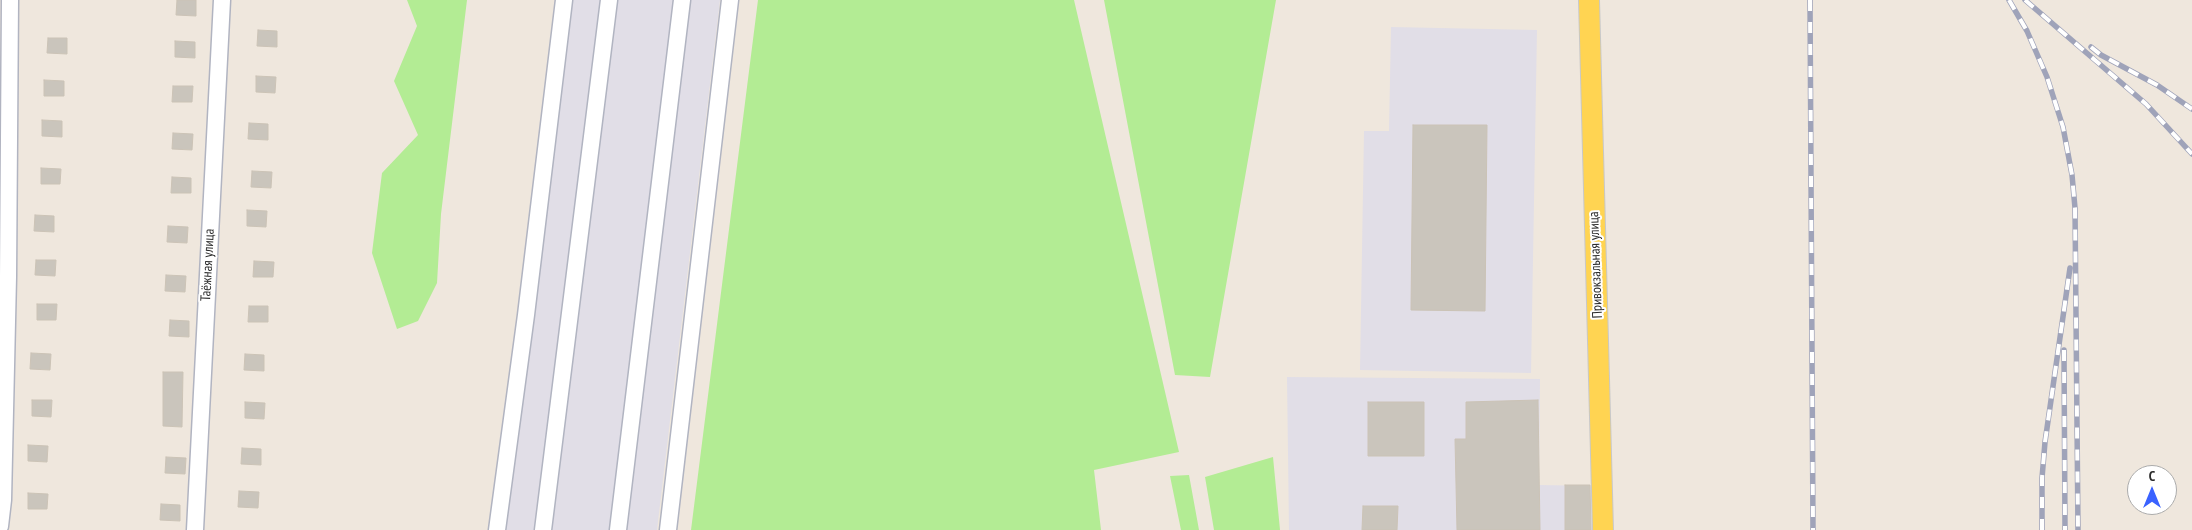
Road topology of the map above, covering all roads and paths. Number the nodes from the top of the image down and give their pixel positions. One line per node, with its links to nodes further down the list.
1 (10, 0): 8 (street)
2 (222, 0): 10 (street, Таёжная улица)
3 (564, 0): 11 (street)
4 (609, 0): 12 (street)
5 (682, 0): 13 (street)
6 (730, 0): 14 (street)
7 (1588, 0): 15 (main road, Привокзальная улица)
8 (5, 119): 9 (street)
9 (0, 526)
10 (195, 530)
11 (497, 530)
12 (543, 530)
13 (618, 530)
14 (668, 530)
15 (1603, 530)

